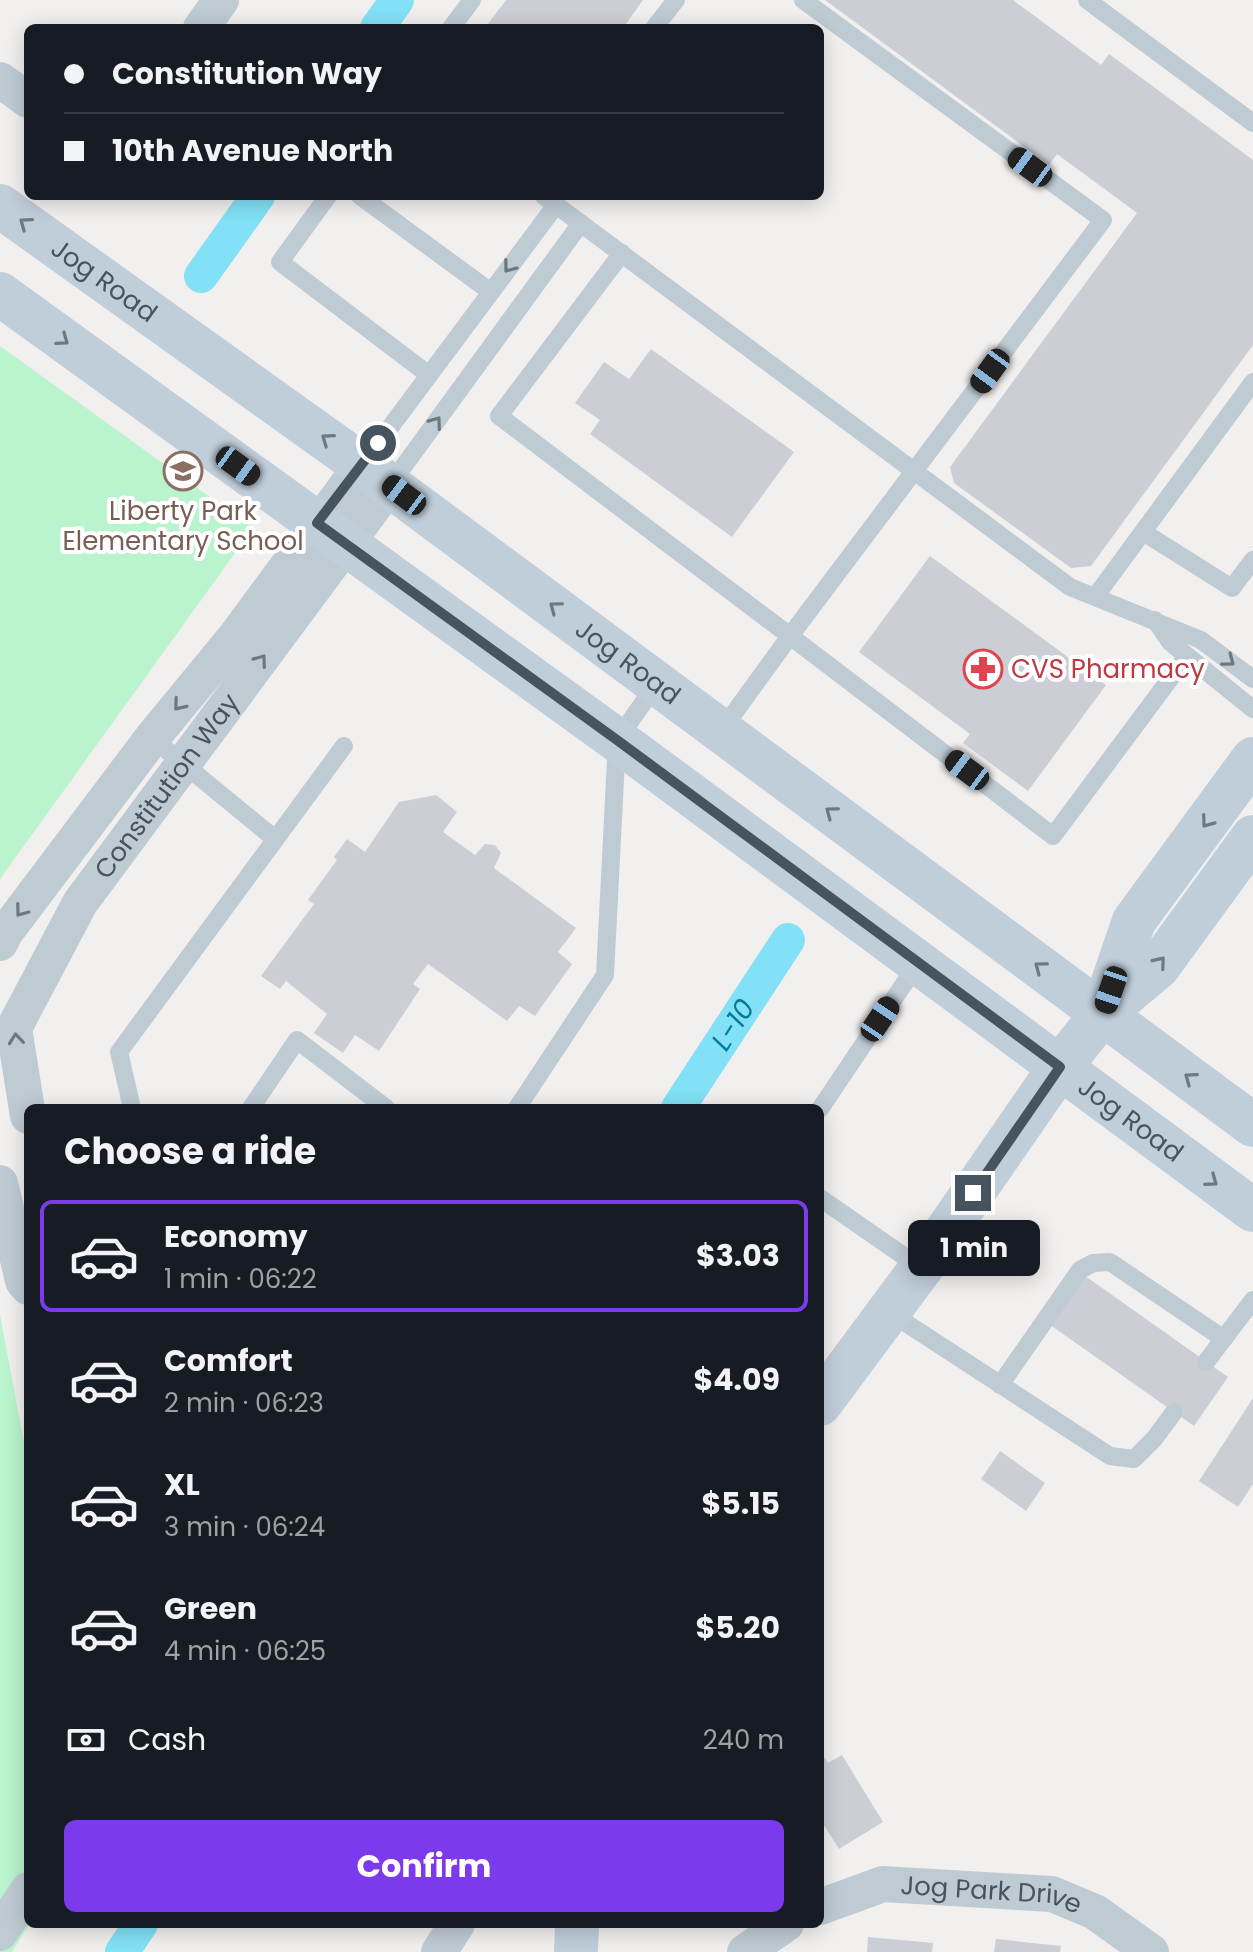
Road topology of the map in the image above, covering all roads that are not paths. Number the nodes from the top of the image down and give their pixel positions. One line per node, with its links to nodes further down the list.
1 (221, 0): 6 (street)
2 (472, 0): 7 (lane)
3 (676, 0): 8 (lane)
4 (803, 0): 22 (lane)
5 (1087, 0): 11 (lane)
6 (204, 24)
7 (454, 24)
8 (657, 24)
9 (0, 80): 10 (street)
10 (24, 97)
11 (1253, 123)
12 (325, 200): 20 (lane)
13 (365, 200): 18 (lane)
14 (550, 200): 16 (lane); 18 (lane, one-way to 18)
15 (0, 206): 23 (main road, Jog Road, one-way to 15)
16 (581, 223): 17 (lane); 23 (lane, one-way to 16)
17 (622, 253): 22 (lane); 29 (lane)
18 (491, 292): 20 (lane)
19 (0, 294): 25 (main road, Jog Road, one-way to 25)
20 (429, 375): 23 (lane)
21 (1253, 382): 24 (lane)
22 (915, 472): 27 (lane); 29 (lane)
23 (376, 475): 25 (street, Constitution Way); 32 (main road, Jog Road, one-way to 23)
24 (1143, 532): 26 (lane); 27 (lane)
25 (332, 534): 35 (street, Constitution Way, one-way to 35); 36 (main road, Jog Road); 39 (street, Constitution Way, one-way to 25)
26 (1253, 560)
27 (1095, 597): 28 (lane)
28 (1155, 620): 30 (lane); 31 (lane, one-way to 31)
29 (790, 636): 30 (lane); 34 (lane)
30 (1187, 656): 33 (lane)
31 (1253, 679)
32 (657, 683): 34 (main road, Jog Road); 36 (lane)
33 (1253, 709)
34 (721, 731): 44 (main road, Jog Road, one-way to 34)
35 (152, 738): 39 (lane); 42 (street, Constitution Way, one-way to 42)
36 (617, 740): 43 (main road, Jog Road); 50 (lane)
37 (344, 746): 41 (lane)
38 (1253, 759): 44 (main road, one-way to 44)
39 (184, 764): 41 (lane); 46 (street, Constitution Way, one-way to 39)
40 (1253, 837): 44 (main road, one-way to 40)
41 (275, 839): 47 (lane)
42 (0, 943)
43 (918, 963): 45 (main road, Jog Road); 51 (lane)
44 (1102, 1014): 45 (main road); 52 (main road, Jog Road, one-way to 44)
45 (1060, 1067): 55 (main road, Jog Road, one-way to 55); 56 (main road)
46 (26, 1104)
47 (131, 1104)
48 (254, 1104): 49 (lane)
49 (381, 1104)
50 (520, 1104)
51 (823, 1104)
52 (1253, 1125)
53 (0, 1183): 57 (street)
54 (824, 1201): 56 (lane)
55 (1253, 1210)
56 (921, 1268): 59 (main road)
57 (24, 1282)
58 (1253, 1300): 60 (lane)
59 (889, 1312): 62 (lane); 63 (main road)
60 (1224, 1339): 61 (lane); 62 (lane)
61 (1206, 1362)
62 (1000, 1385): 64 (lane)
63 (824, 1399)
64 (1174, 1412)
65 (24, 1896): 70 (street)
66 (824, 1906): 74 (street, Jog Park Drive)
67 (454, 1928): 71 (street)
68 (577, 1928): 72 (main road)
69 (780, 1928): 73 (street)
70 (0, 1933)
71 (439, 1952)
72 (576, 1952)
73 (745, 1952)
74 (1151, 1952)

